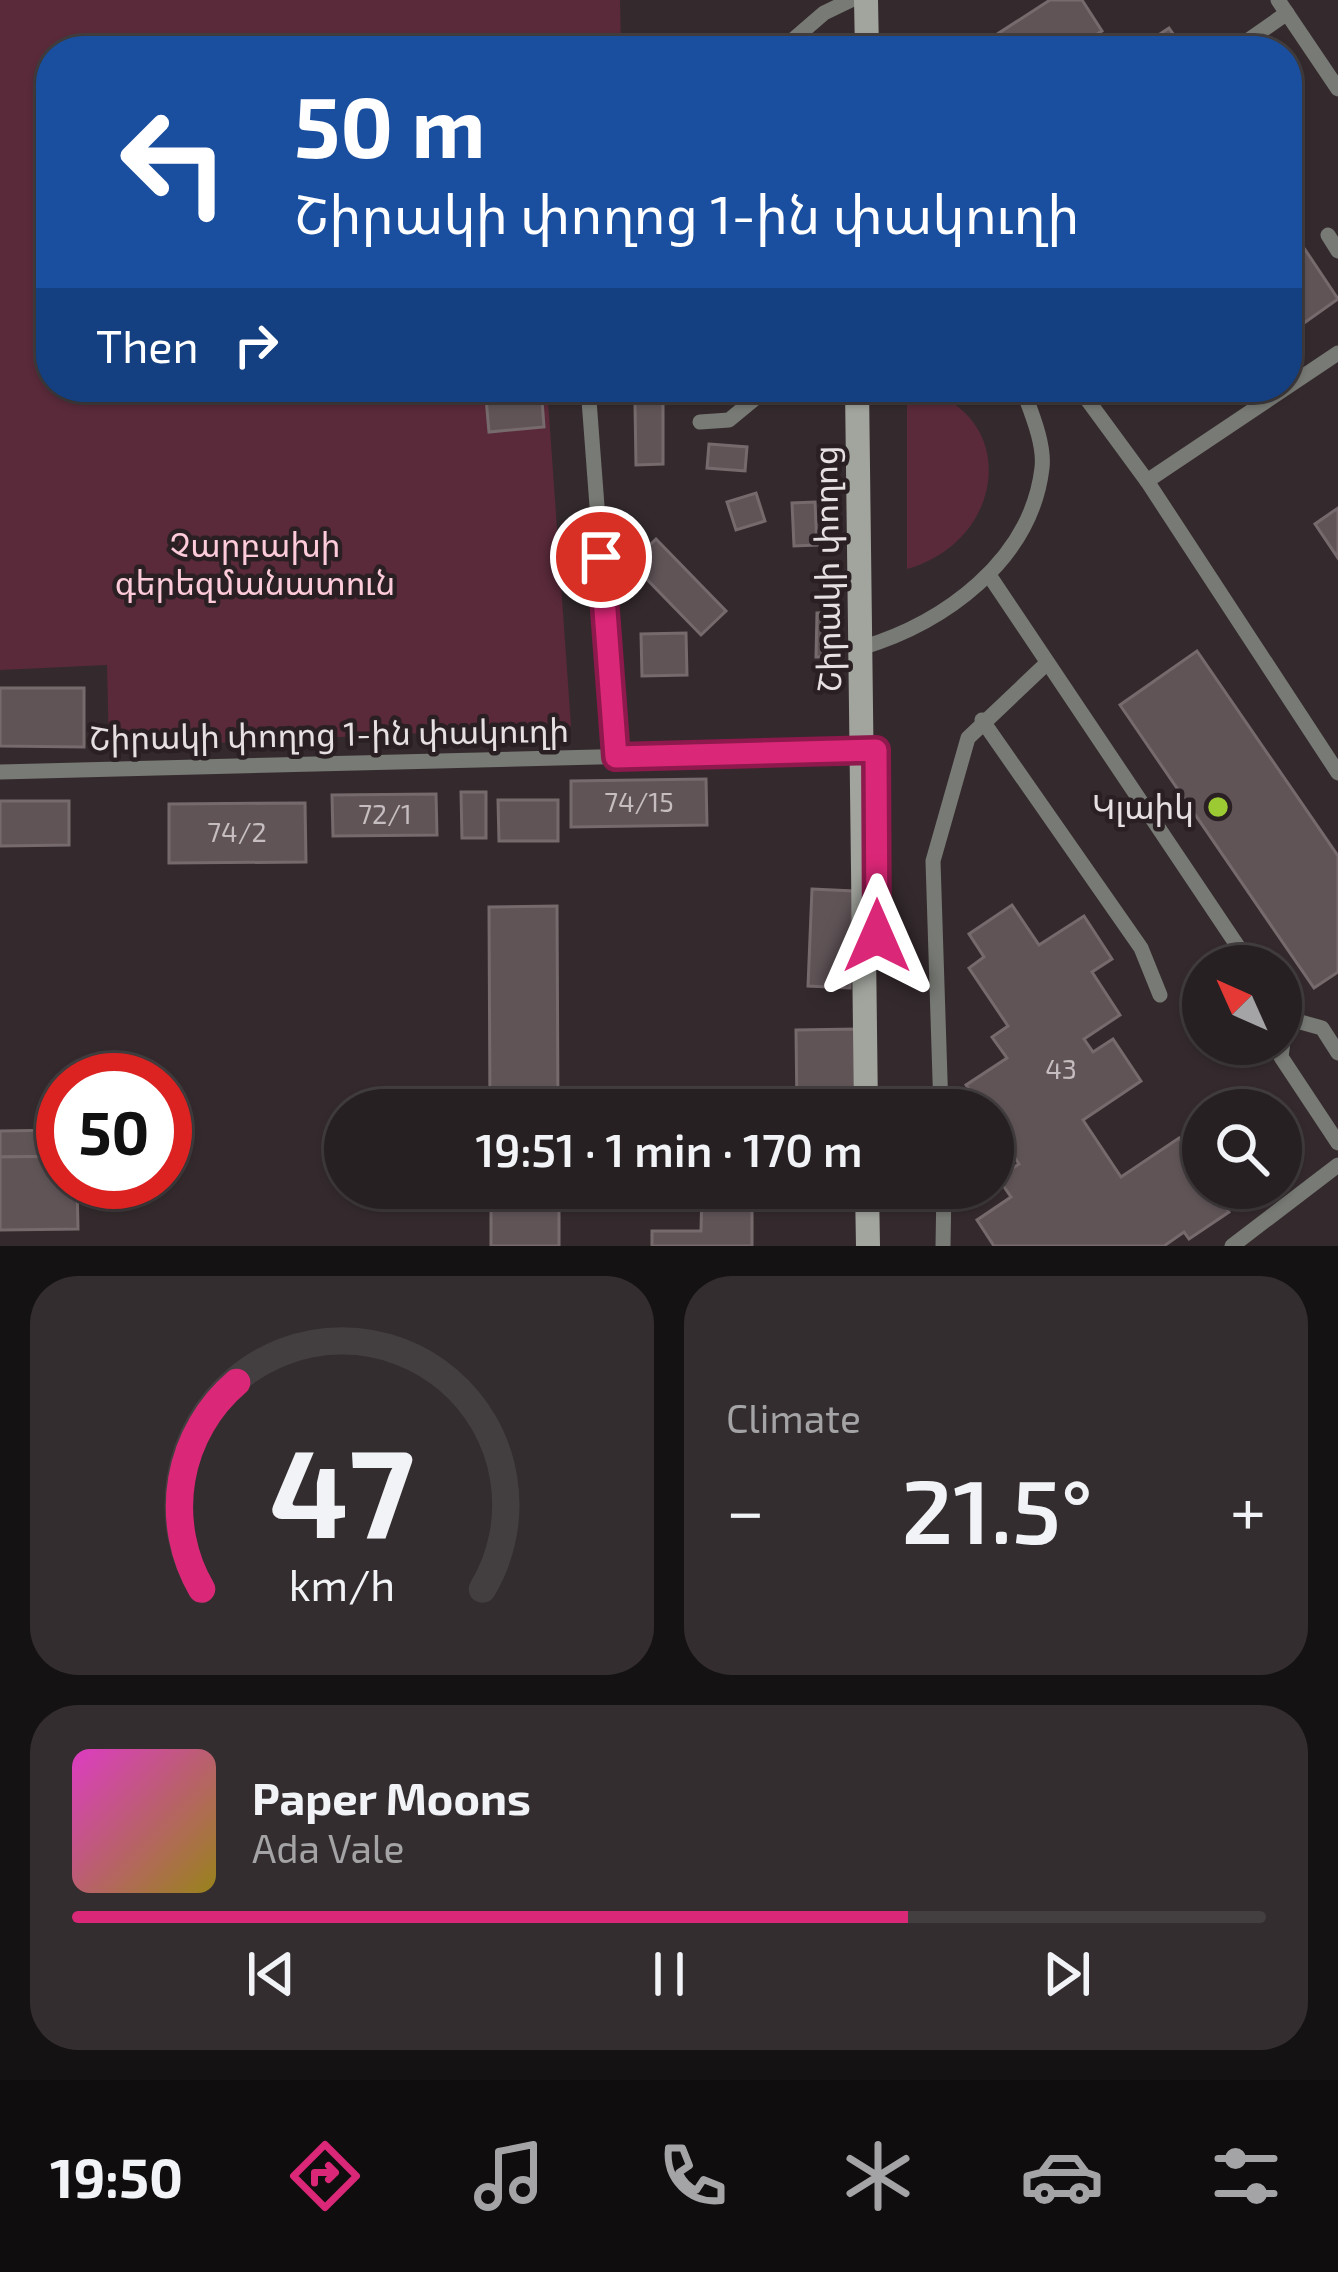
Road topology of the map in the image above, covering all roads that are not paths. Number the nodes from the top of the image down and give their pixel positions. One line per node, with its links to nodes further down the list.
1 (852, 0): 4 (lane); 5 (main road)
2 (866, 0): 6 (main road)
3 (1282, 6): 7 (lane); 8 (lane)
4 (798, 36)
5 (853, 36)
6 (867, 36)
7 (1249, 36)
8 (1338, 89)
9 (1328, 235): 10 (lane)
10 (1338, 251)
11 (1338, 353): 12 (lane)
12 (1302, 377)
13 (588, 402): 27 (lane)
14 (751, 402): 20 (lane)
15 (858, 402): 23 (main road, Շիրակի փողոց)
16 (872, 402): 23 (main road, Շիրակի փողոց)
17 (1026, 402): 22 (lane)
18 (1089, 402): 21 (lane)
19 (1265, 402): 21 (lane)
20 (700, 422)
21 (1147, 481): 29 (lane)
22 (989, 575): 23 (lane); 24 (lane)
23 (869, 646): 26 (main road, Շիրակի փողոց)
24 (1046, 664): 25 (lane); 30 (lane)
25 (982, 720): 31 (lane); 37 (lane)
26 (869, 750): 27 (lane, Շիրակի փողոց 1-ին փակուղի); 35 (main road, Շիրակի փողոց); 36 (main road, Շիրակի փողոց)
27 (616, 757): 28 (lane, Շիրակի փողոց 1-ին փակուղի)
28 (0, 772)
29 (1338, 772)
30 (1237, 945)
31 (1160, 994)
32 (1302, 1021): 33 (lane)
33 (1338, 1053)
34 (1286, 1065): 38 (lane)
35 (866, 1089)
36 (877, 1089)
37 (940, 1089)
38 (1338, 1143)
39 (1338, 1165): 46 (lane)
40 (867, 1209): 43 (main road)
41 (878, 1209): 44 (main road)
42 (944, 1209): 45 (lane)
43 (868, 1246)
44 (879, 1246)
45 (943, 1246)
46 (1232, 1246)

